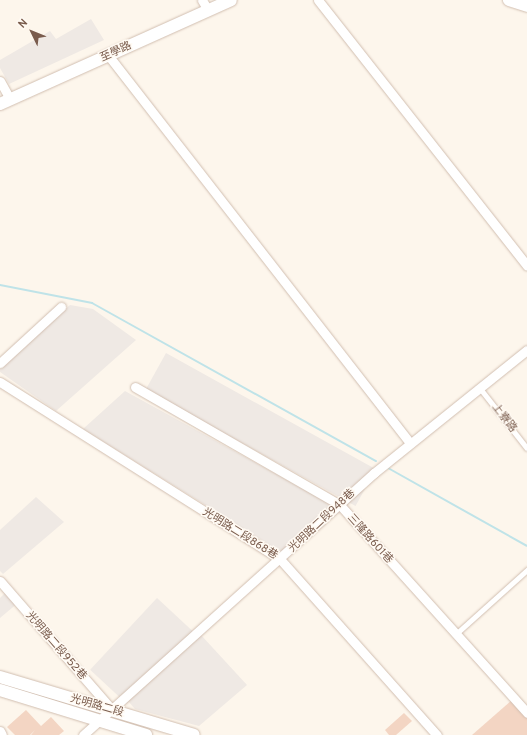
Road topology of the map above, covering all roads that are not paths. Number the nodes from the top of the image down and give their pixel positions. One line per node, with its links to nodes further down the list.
1 (231, 0): 4 (street, 至學路)
2 (318, 0): 9 (street)
3 (510, 0): 5 (street)
4 (205, 5): 6 (street, 至學路)
5 (527, 6)
6 (108, 55): 8 (street, 至學路); 16 (street)
7 (0, 81): 8 (street)
8 (5, 102)
9 (527, 266)
10 (61, 307): 12 (street)
11 (527, 350): 15 (street, 光明路二段948巷)
12 (0, 363)
13 (0, 382): 19 (street, 光明路二段868巷)
14 (135, 387): 18 (street, 三隆路601巷)
15 (480, 388): 16 (street, 光明路二段948巷); 17 (lane, 上寮路)
16 (410, 443): 18 (street, 光明路二段948巷)
17 (527, 448)
18 (340, 505): 19 (street, 光明路二段948巷); 22 (street, 三隆路601巷)
19 (280, 559): 26 (street, 光明路二段948巷); 32 (street, 光明路二段868巷)
20 (527, 570): 22 (lane)
21 (0, 581): 26 (street, 光明路二段952巷)
22 (456, 634): 25 (street, 三隆路601巷)
23 (0, 677): 26 (street, 光明路二段)
24 (0, 690): 26 (street, 光明路二段)
25 (527, 713)
26 (105, 715): 28 (street, 光明路二段); 30 (street, 光明路二段948巷); 31 (street, 光明路二段)
27 (0, 731): 29 (street)
28 (142, 734)
29 (2, 735)
30 (83, 735)
31 (194, 735)
32 (437, 735)

